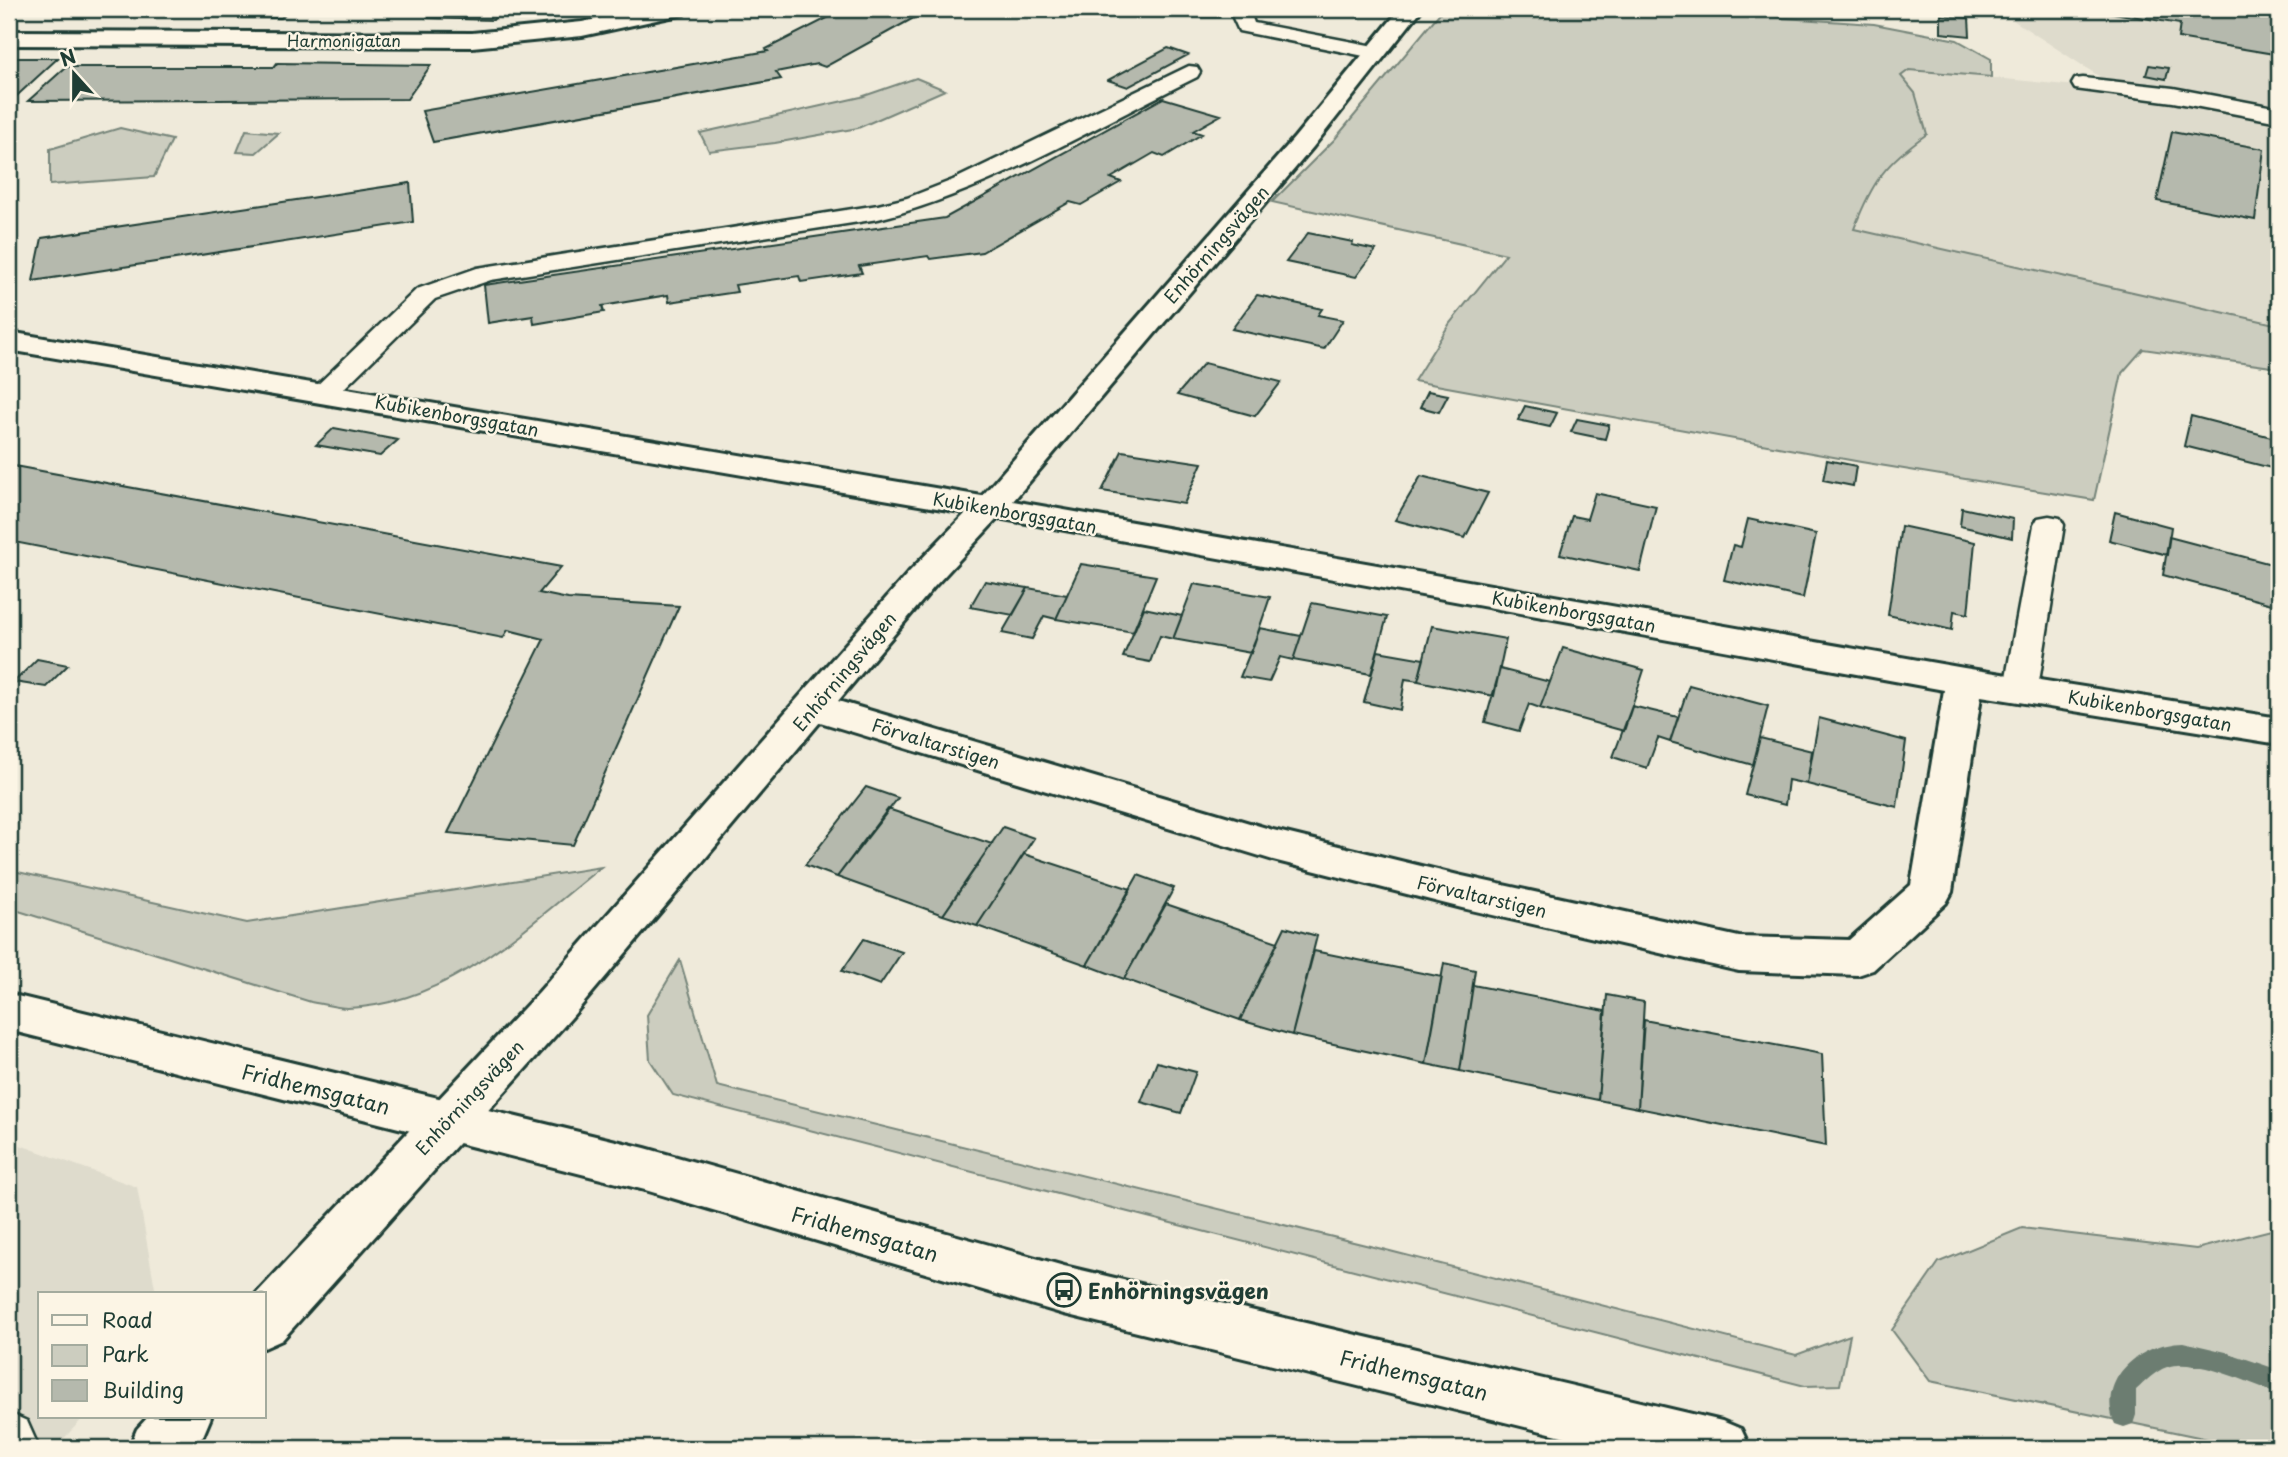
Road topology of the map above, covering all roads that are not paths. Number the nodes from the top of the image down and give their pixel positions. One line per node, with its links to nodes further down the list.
1 (676, 9): 4 (street, Harmonigatan)
2 (1239, 9): 5 (lane)
3 (1411, 9): 5 (street, Enhörningsvägen)
4 (9, 38)
5 (1374, 52): 11 (street, Enhörningsvägen)
6 (1189, 72): 10 (lane)
7 (2083, 84): 8 (lane)
8 (2279, 115)
9 (9, 341): 10 (street, Kubikenborgsgatan)
10 (324, 392): 11 (street, Kubikenborgsgatan)
11 (990, 507): 13 (street, Kubikenborgsgatan); 15 (street, Enhörningsvägen)
12 (2049, 525): 14 (lane)
13 (1964, 681): 14 (street, Kubikenborgsgatan); 15 (street, Förvaltarstigen)
14 (2021, 688): 16 (street, Kubikenborgsgatan)
15 (814, 707): 18 (street, Enhörningsvägen)
16 (2279, 732)
17 (9, 1012): 18 (street, Fridhemsgatan)
18 (447, 1122): 19 (street, Enhörningsvägen); 24 (street, Fridhemsgatan)
19 (266, 1321)
20 (183, 1418): 23 (street)
21 (9, 1438): 22 (lane)
22 (14, 1448)
23 (156, 1448)
24 (1722, 1448)

